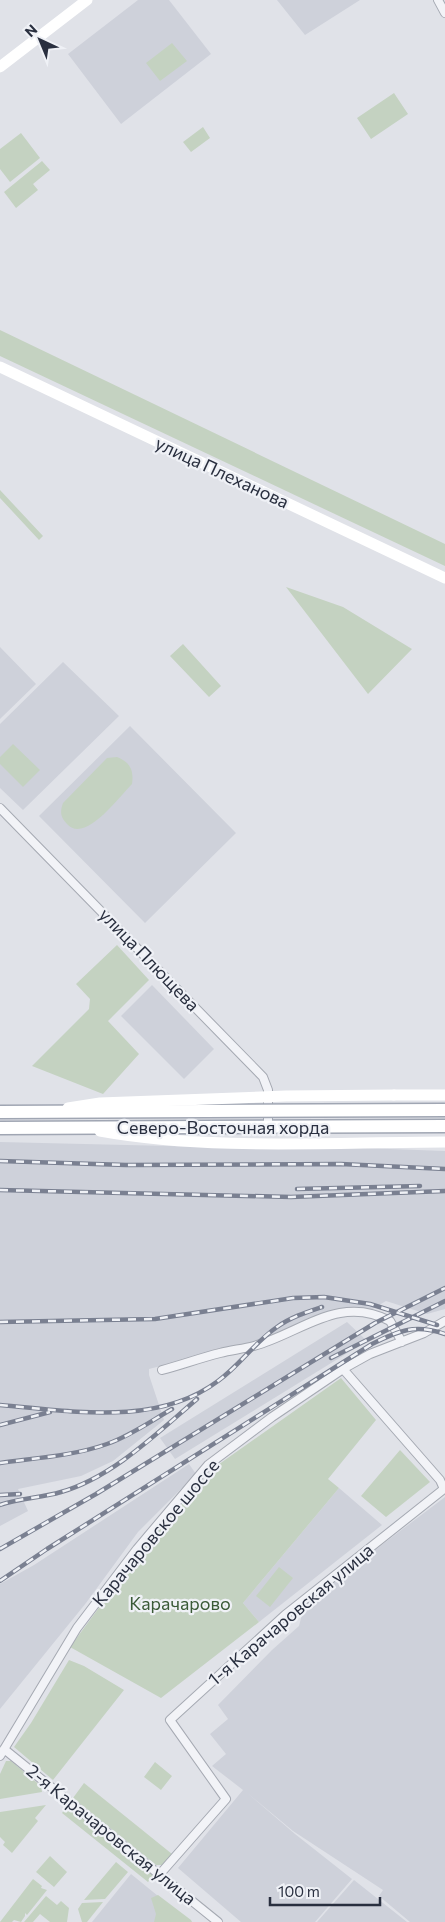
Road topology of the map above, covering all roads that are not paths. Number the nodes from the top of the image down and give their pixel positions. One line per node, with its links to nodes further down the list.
1 (87, 0): 4 (street)
2 (438, 0): 3 (street)
3 (445, 13)
4 (0, 67)
5 (0, 367): 6 (street, улица Плеханова)
6 (445, 578)
7 (0, 808): 12 (street, улица Плющева)
8 (445, 1095): 11 (street, bridge)
9 (445, 1111): 11 (main road, Северо-Восточная хорда, bridge); 12 (street)
10 (0, 1112): 11 (main road, Северо-Восточная хорда, bridge); 12 (street)
11 (40, 1112)
12 (268, 1113): 13 (street, улица Плющева)
13 (268, 1125): 14 (street); 15 (street)
14 (445, 1125): 16 (main road, Северо-Восточная хорда)
15 (0, 1127): 16 (main road, Северо-Восточная хорда)
16 (83, 1128): 17 (street)
17 (445, 1142)
18 (445, 1321): 19 (street, Карачаровское шоссе)
19 (402, 1342): 20 (street, Карачаровское шоссе); 21 (street)
20 (343, 1369): 22 (street, Карачаровское шоссе); 23 (street, 1-я Карачаровская улица)
21 (162, 1370)
22 (2, 1753): 23 (street, 2-я Карачаровская улица)
23 (160, 1874): 24 (street, 2-я Карачаровская улица)
24 (214, 1921)

